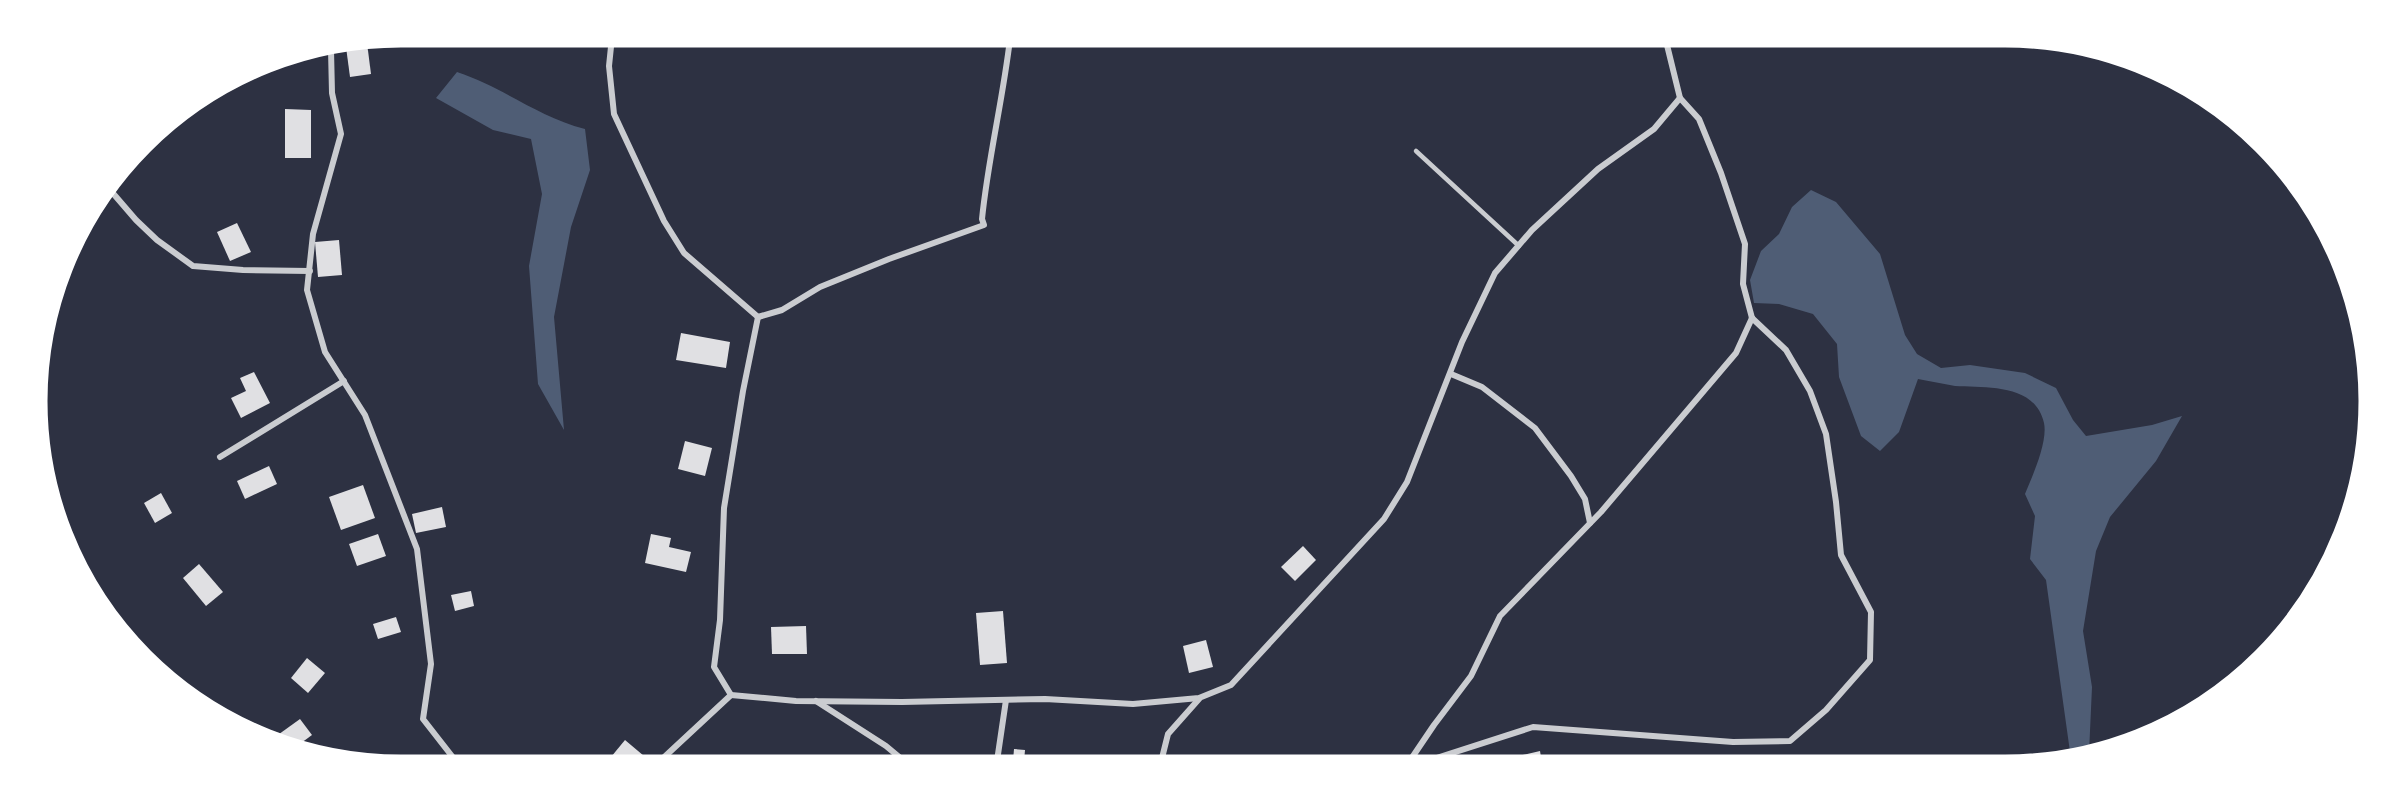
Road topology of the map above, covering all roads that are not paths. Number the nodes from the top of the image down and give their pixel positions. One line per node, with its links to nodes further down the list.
1 (611, 46): 10 (street)
2 (1009, 46): 10 (street)
3 (1667, 46): 5 (street)
4 (331, 53): 9 (street)
5 (1680, 98): 8 (street); 11 (street)
6 (1416, 151): 8 (lane)
7 (113, 194): 9 (street)
8 (1519, 246): 12 (street)
9 (310, 271): 13 (street)
10 (758, 317): 16 (street)
11 (1752, 318): 15 (street); 26 (street)
12 (1450, 374): 15 (street); 17 (street)
13 (344, 381): 14 (street); 20 (street)
14 (220, 457)
15 (1590, 523): 25 (street)
16 (731, 695): 19 (street); 21 (street)
17 (1199, 698): 18 (street); 24 (street)
18 (1006, 700): 19 (street); 23 (street)
19 (816, 701): 22 (street)
20 (452, 756)
21 (665, 756)
22 (898, 756)
23 (998, 756)
24 (1162, 756)
25 (1413, 756)
26 (1443, 756)

